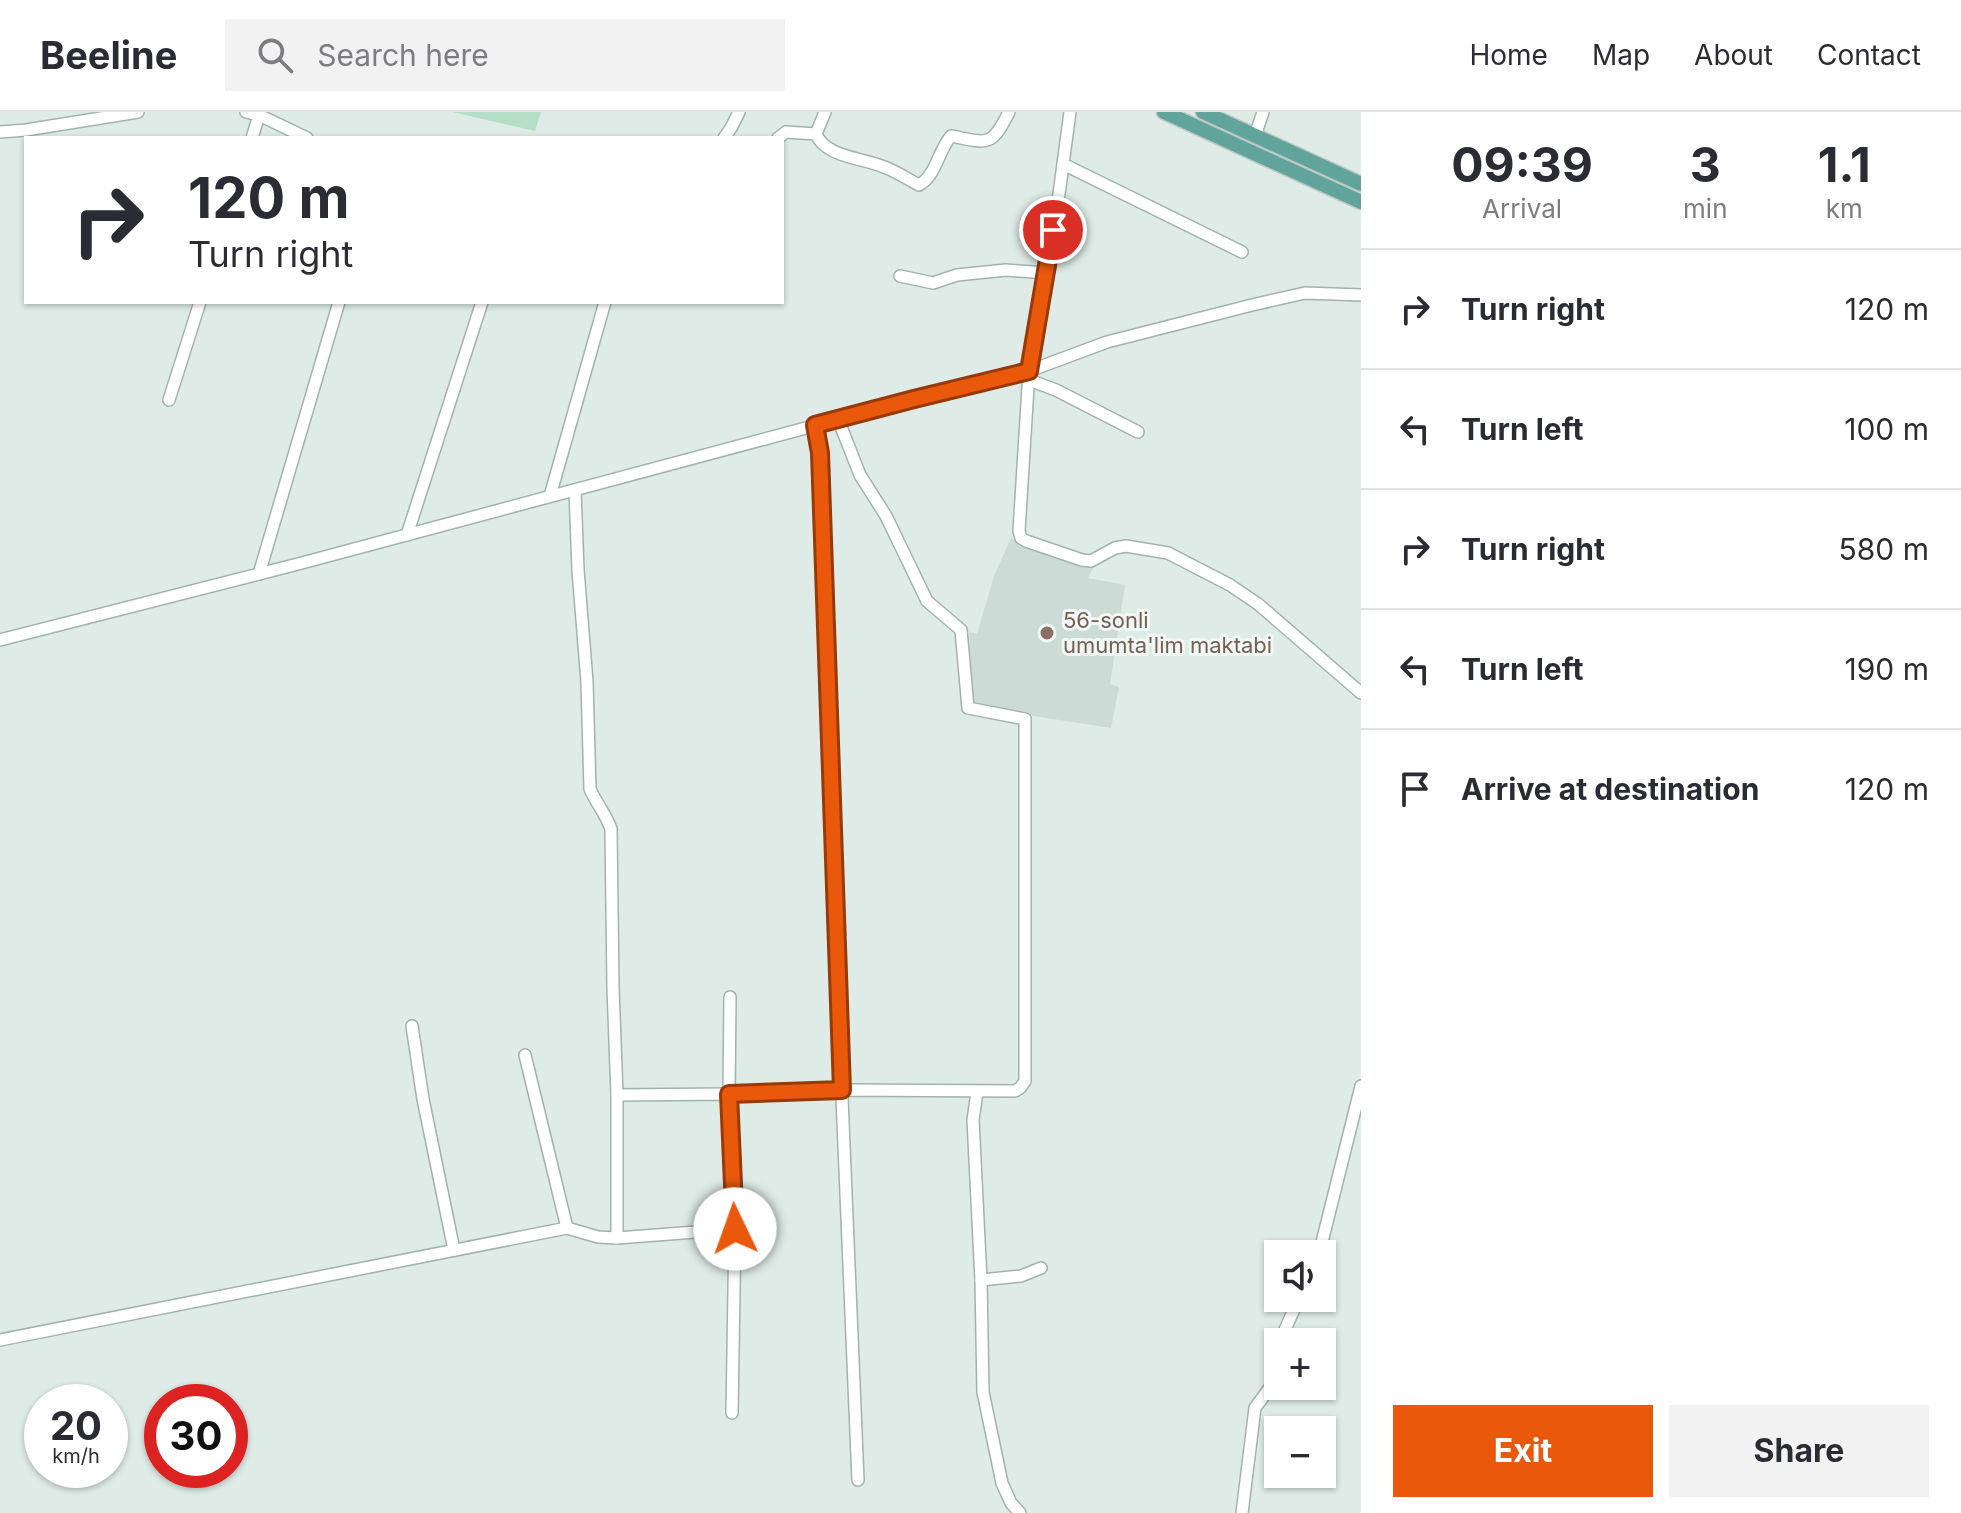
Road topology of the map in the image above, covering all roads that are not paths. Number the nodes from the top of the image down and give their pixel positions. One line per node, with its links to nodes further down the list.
1 (138, 112): 11 (street)
2 (246, 112): 10 (street)
3 (739, 112): 15 (street)
4 (825, 112): 12 (street)
5 (1009, 112): 12 (street)
6 (1070, 112): 18 (street)
7 (1164, 112): 20 (main road)
8 (1203, 112): 17 (main road)
9 (1263, 112): 17 (street)
10 (259, 115): 13 (street); 14 (street)
11 (0, 132)
12 (816, 134): 16 (street)
13 (253, 136)
14 (303, 136)
15 (725, 136)
16 (781, 136)
17 (1255, 136): 19 (main road)
18 (1063, 164): 21 (street); 22 (street)
19 (1361, 184)
20 (1361, 202)
21 (1242, 252)
22 (1046, 273): 23 (street); 29 (street)
23 (900, 276)
24 (1361, 295): 29 (street)
25 (199, 304): 30 (street)
26 (338, 304): 37 (street)
27 (481, 304): 36 (street)
28 (604, 304): 35 (street)
29 (1029, 376): 31 (street); 33 (street); 39 (street)
30 (169, 400)
31 (838, 419): 32 (street); 45 (street)
32 (815, 425): 34 (street); 44 (street)
33 (1138, 432)
34 (575, 490): 35 (street); 47 (street)
35 (550, 496): 36 (street)
36 (407, 535): 37 (street)
37 (259, 574): 38 (street)
38 (0, 640)
39 (1361, 693)
40 (730, 997): 46 (street)
41 (412, 1026): 52 (street)
42 (525, 1055): 48 (street)
43 (1361, 1086): 51 (street)
44 (842, 1090): 45 (street); 46 (street); 58 (street)
45 (977, 1092): 54 (street)
46 (729, 1094): 47 (street); 49 (street)
47 (617, 1095): 50 (street)
48 (567, 1228): 50 (street); 52 (street)
49 (735, 1229): 50 (street); 57 (street)
50 (617, 1238)
51 (1322, 1240)
52 (454, 1250): 55 (street)
53 (1041, 1268): 54 (street)
54 (981, 1280): 59 (street)
55 (0, 1340)
56 (1264, 1396): 60 (street)
57 (732, 1413)
58 (858, 1480)
59 (1020, 1513)
60 (1242, 1513)

